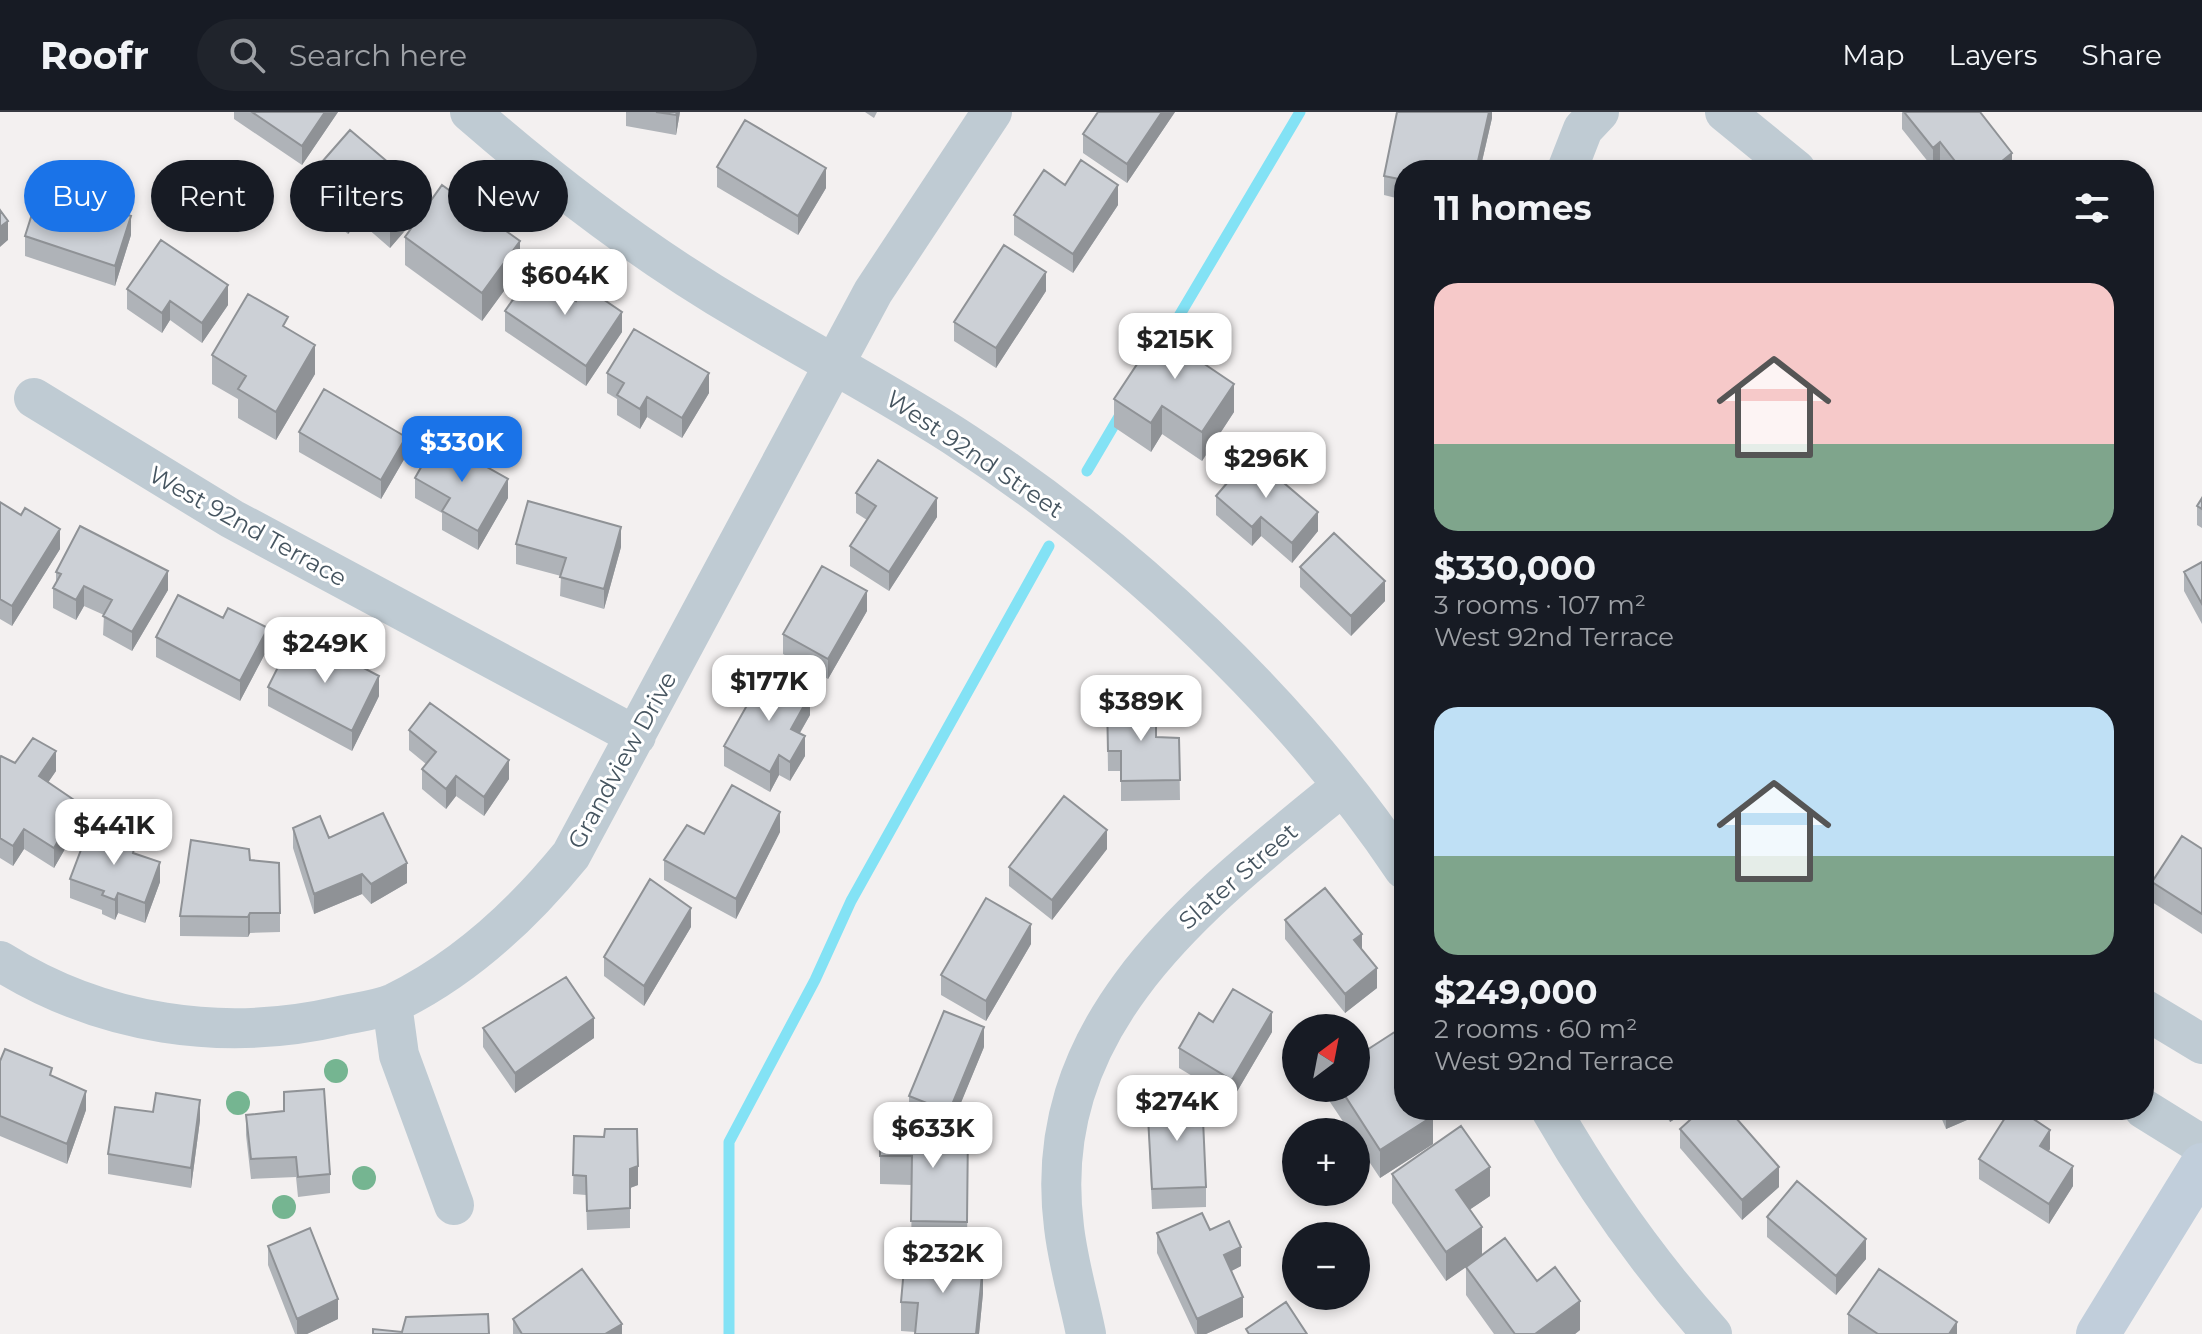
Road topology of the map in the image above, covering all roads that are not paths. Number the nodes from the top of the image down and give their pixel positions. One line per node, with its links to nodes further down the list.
1 (992, 112): 7 (street, Grandview Drive)
2 (1599, 112): 5 (street)
3 (1725, 112): 6 (street)
4 (477, 114): 7 (street, West 92nd Street)
5 (1571, 160)
6 (1784, 160)
7 (833, 363): 9 (street, Grandview Drive); 10 (street, West 92nd Street)
8 (34, 398): 9 (street, West 92nd Terrace)
9 (636, 736): 13 (street, Grandview Drive)
10 (1341, 787): 11 (street, West 92nd Street); 22 (street, Slater Street)
11 (1394, 856)
12 (0, 961): 13 (street)
13 (392, 1004): 20 (street)
14 (2154, 1015): 15 (street)
15 (2202, 1044)
16 (2154, 1115): 18 (street)
17 (1557, 1120): 23 (street)
18 (2202, 1145)
19 (2202, 1165): 21 (main road)
20 (454, 1205)
21 (2190, 1214): 24 (main road)
22 (1086, 1334)
23 (1712, 1334)
24 (2098, 1334)

